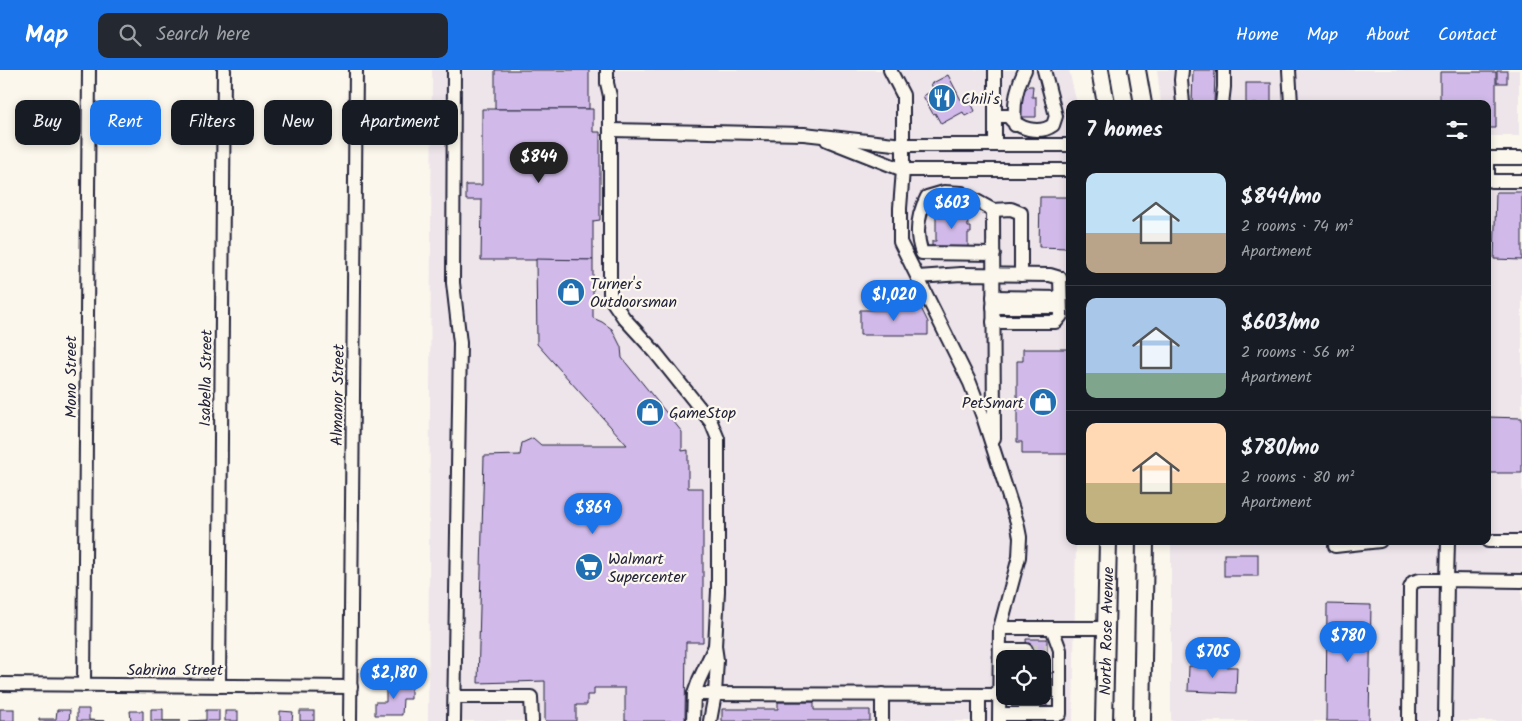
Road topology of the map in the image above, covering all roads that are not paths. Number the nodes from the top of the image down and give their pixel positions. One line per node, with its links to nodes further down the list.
1 (89, 70): 57 (street, Mono Street)
2 (224, 70): 58 (street, Isabella Street)
3 (356, 70): 59 (street, Almanor Street)
4 (454, 70): 65 (street)
5 (607, 70): 22 (street)
6 (890, 70): 25 (street)
7 (1025, 70): 21 (street)
8 (1044, 70): 21 (street)
9 (1100, 70): 15 (main road)
10 (1137, 70): 16 (main road)
11 (1182, 70): 17 (street)
12 (1224, 70): 18 (street)
13 (1290, 70): 19 (street)
14 (996, 73): 20 (street)
15 (1105, 100)
16 (1142, 100)
17 (1183, 100)
18 (1222, 100)
19 (1292, 100)
20 (995, 116): 21 (street); 24 (street)
21 (1015, 124)
22 (610, 130): 23 (street); 54 (street)
23 (820, 137): 25 (street); 29 (street)
24 (995, 144): 25 (street); 26 (street)
25 (903, 145): 29 (street)
26 (1066, 145)
27 (1491, 158): 28 (street)
28 (1522, 158)
29 (903, 170): 30 (street); 37 (street)
30 (1066, 170)
31 (1491, 181): 32 (street)
32 (1522, 181)
33 (993, 210): 34 (street); 34 (street); 36 (street)
34 (994, 254): 35 (street)
35 (994, 274): 36 (street); 37 (street); 38 (street)
36 (1021, 275): 39 (street)
37 (918, 277): 41 (street)
38 (993, 302): 39 (street); 40 (street)
39 (1060, 302): 40 (street)
40 (993, 322): 41 (street)
41 (994, 452): 51 (street)
42 (1491, 541): 43 (street)
43 (1522, 542)
44 (1108, 545): 53 (main road, North Rose Avenue)
45 (1145, 545): 77 (main road)
46 (1344, 545): 48 (street)
47 (1448, 545): 49 (street)
48 (1335, 546)
49 (1447, 580): 50 (street); 78 (street); 79 (street)
50 (1522, 581)
51 (1000, 628): 52 (street); 55 (street)
52 (1052, 628): 53 (street); 68 (street)
53 (1106, 628): 76 (main road, North Rose Avenue)
54 (715, 646): 60 (street); 61 (street)
55 (1000, 650)
56 (0, 684): 57 (street, Sabrina Street)
57 (84, 685): 58 (street, Sabrina Street)
58 (218, 686): 59 (street, Sabrina Street)
59 (350, 686): 69 (street, Almanor Street)
60 (694, 694): 61 (street); 72 (street)
61 (715, 694): 62 (street); 73 (street)
62 (882, 694): 63 (street); 74 (street)
63 (979, 695): 64 (street); 75 (street)
64 (996, 695)
65 (455, 697): 70 (street); 71 (street)
66 (1001, 705): 67 (street)
67 (1000, 718): 68 (street)
68 (1060, 718)
69 (350, 721)
70 (454, 721)
71 (532, 721)
72 (693, 721)
73 (710, 721)
74 (882, 721)
75 (979, 721)
76 (1104, 721)
77 (1142, 721)
78 (1409, 721)
79 (1445, 721)

